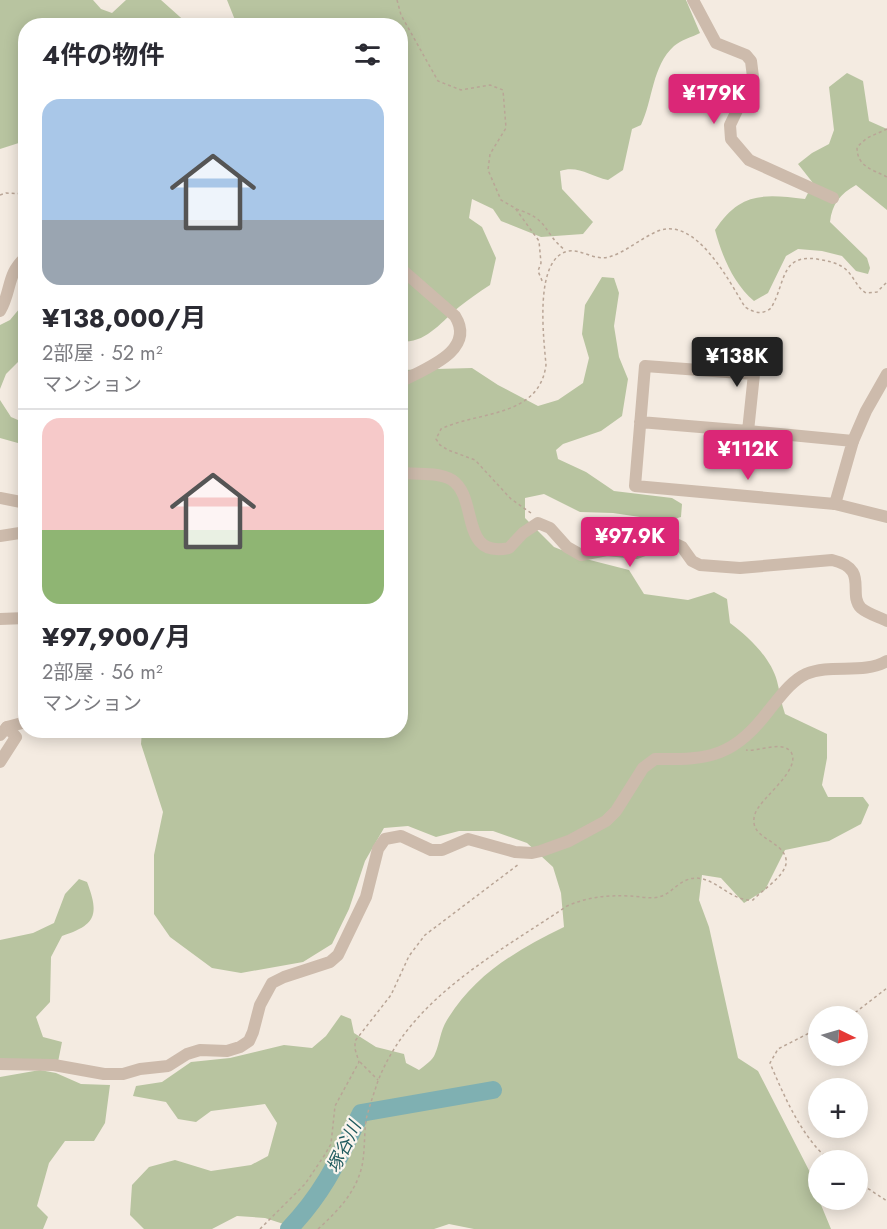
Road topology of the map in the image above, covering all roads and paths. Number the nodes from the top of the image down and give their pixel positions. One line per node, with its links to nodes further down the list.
1 (397, 0): 3 (path)
2 (693, 0): 9 (street)
3 (403, 18)
4 (408, 27): 10 (path)
5 (887, 129): 6 (path)
6 (887, 177)
7 (18, 194): 8 (path)
8 (0, 195)
9 (833, 198)
10 (515, 208): 11 (path); 15 (path)
11 (567, 251): 14 (path); 15 (path)
12 (18, 266): 16 (street)
13 (408, 275): 18 (street)
14 (887, 282)
15 (544, 284): 27 (path)
16 (0, 311)
17 (887, 374): 21 (street)
18 (408, 378)
19 (640, 422): 20 (street); 20 (street); 25 (street)
20 (748, 431): 21 (street)
21 (853, 441): 25 (street)
22 (408, 473): 27 (street)
23 (0, 498): 24 (street)
24 (18, 501)
25 (835, 504): 26 (street)
26 (887, 518)
27 (538, 523): 32 (street)
28 (18, 533): 29 (street)
29 (0, 536)
30 (18, 618): 31 (street)
31 (0, 619)
32 (887, 621)
33 (887, 661): 36 (street)
34 (18, 725): 35 (street)
35 (4, 731): 37 (street)
36 (734, 747): 38 (street); 44 (path)
37 (0, 762)
38 (526, 853): 42 (path); 43 (street)
39 (887, 988): 40 (path)
40 (864, 1006)
41 (808, 1034): 45 (path)
42 (359, 1062): 44 (path); 48 (path)
43 (0, 1064)
44 (378, 1080): 49 (path)
45 (816, 1150)
46 (868, 1189): 47 (path)
47 (887, 1201)
48 (260, 1229)
49 (318, 1229)

